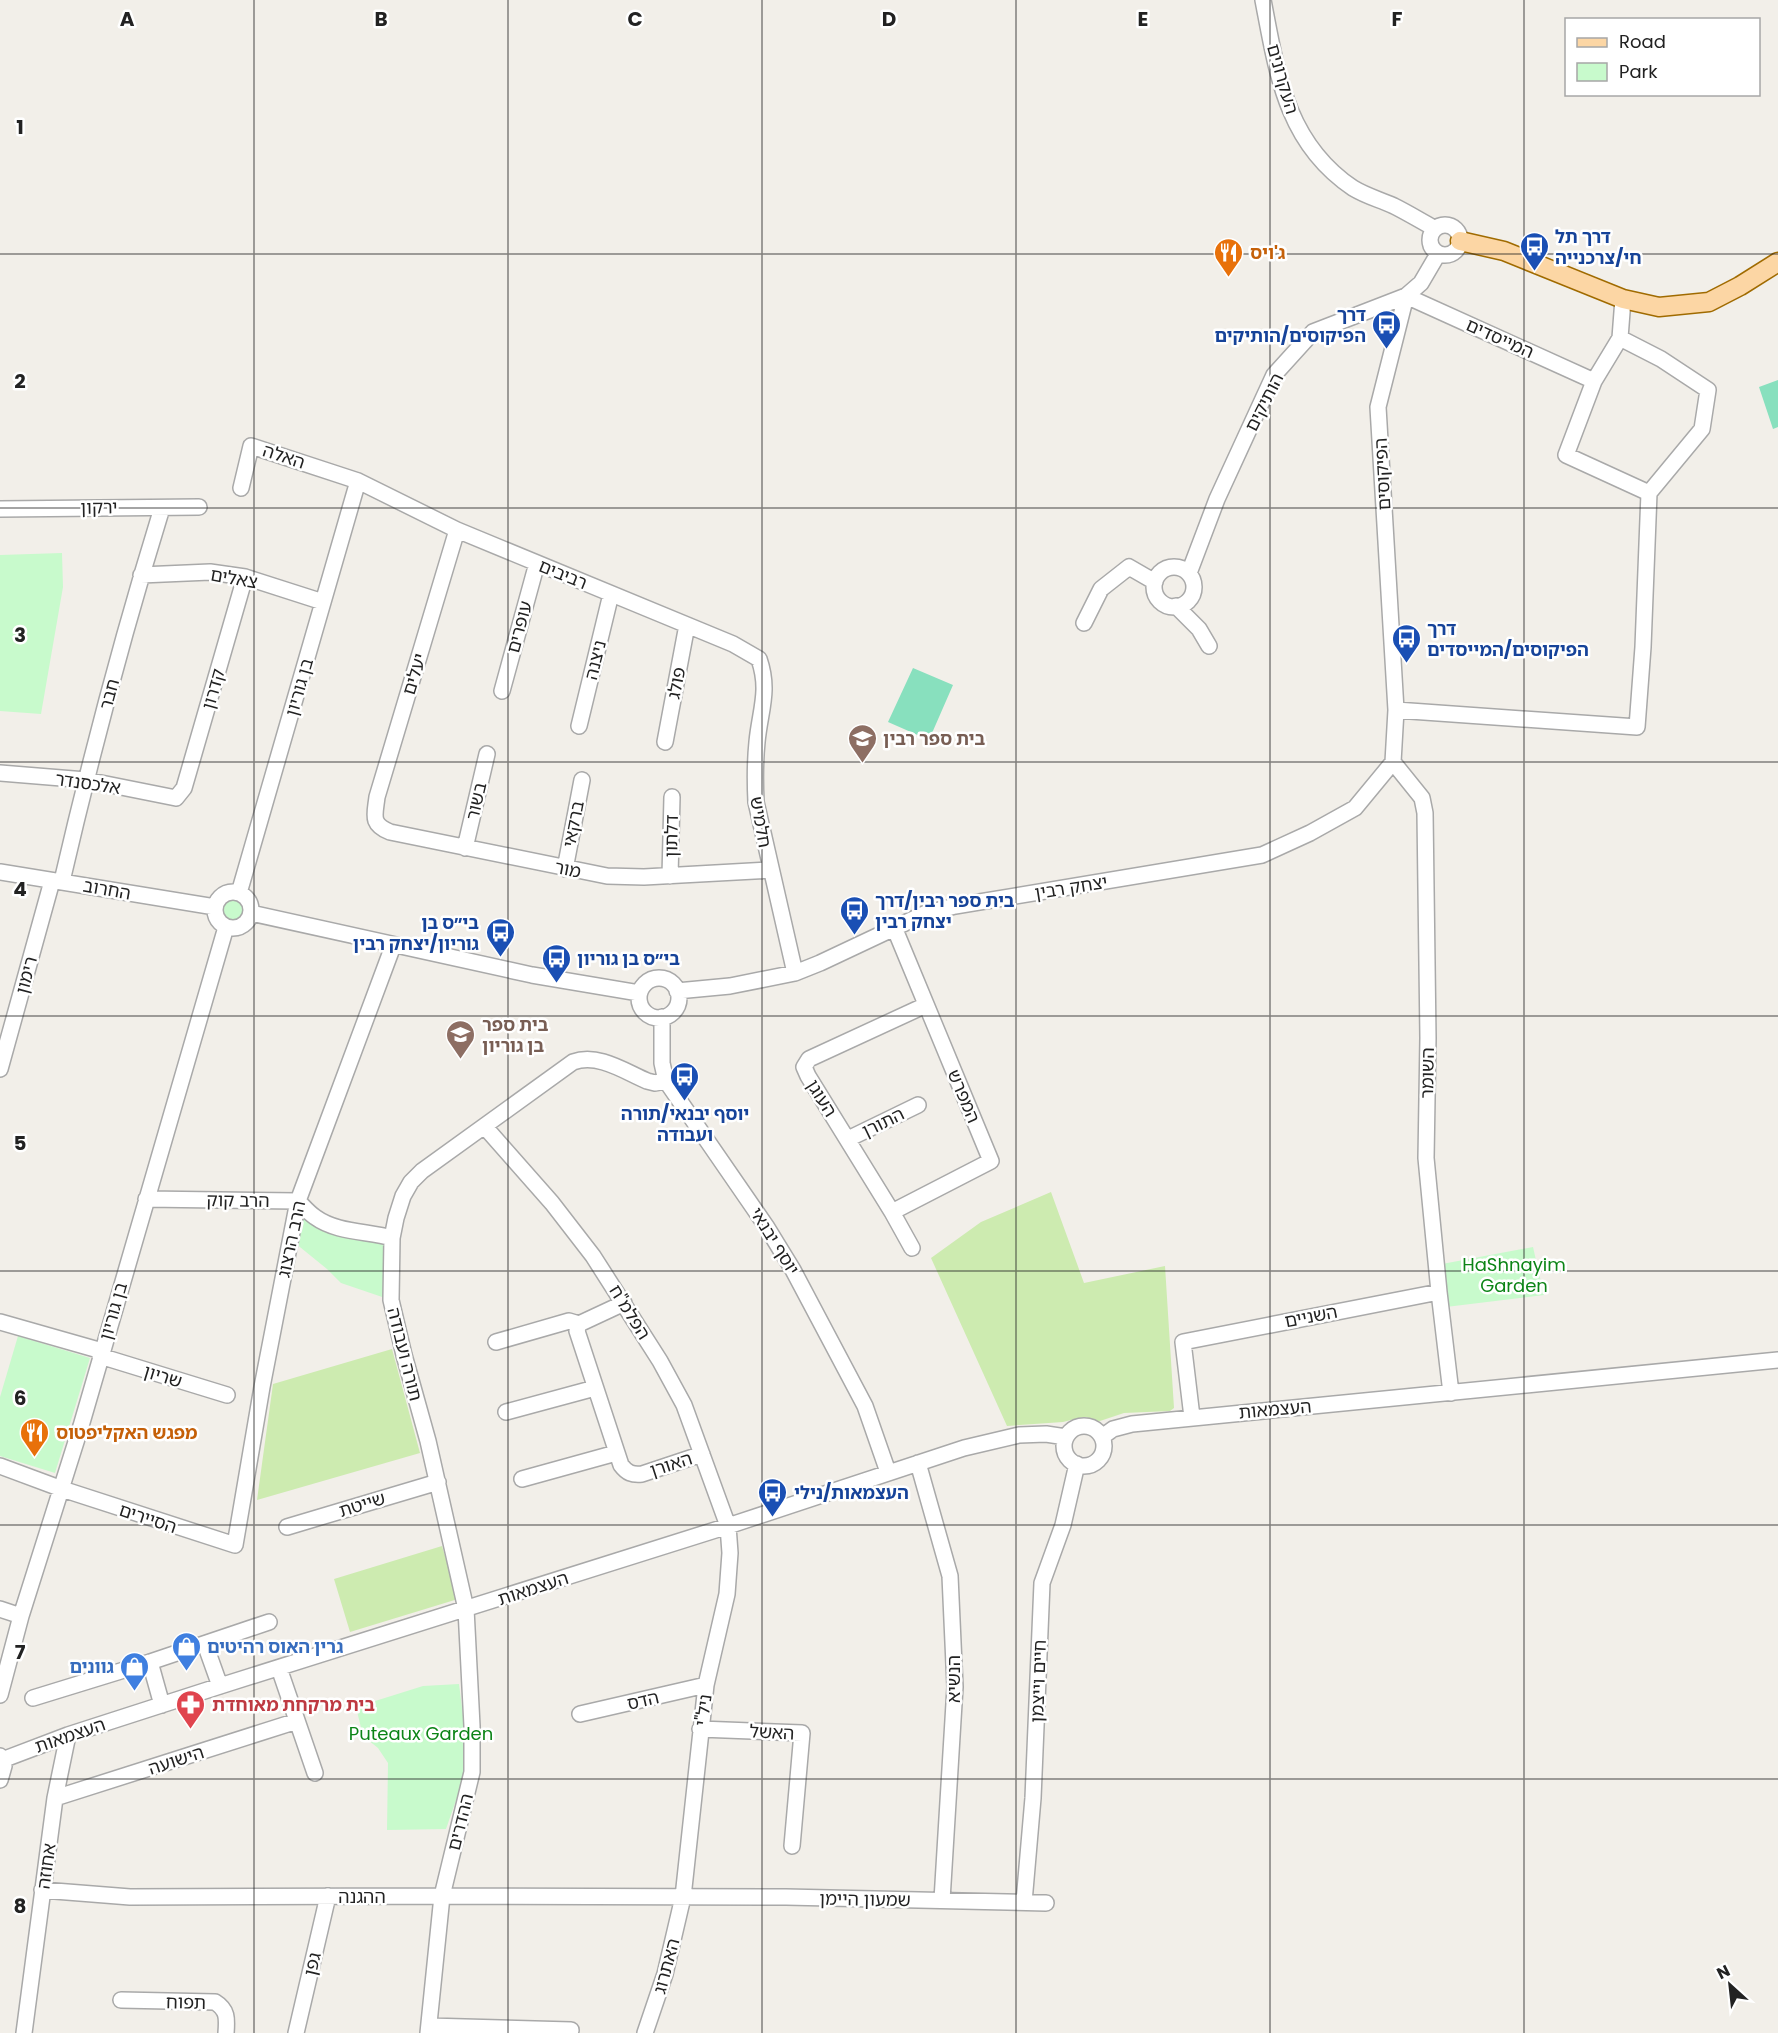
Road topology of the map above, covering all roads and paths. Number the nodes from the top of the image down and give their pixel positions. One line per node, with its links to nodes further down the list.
1 (1263, 0): 2 (street, העקרונים)
2 (1434, 228): 3 (street); 4 (street)
3 (1460, 241): 4 (street); 7 (main road)
4 (1438, 254): 6 (street, הפיקוסים)
5 (1778, 262): 7 (main road)
6 (1406, 296): 9 (street, המייסדים); 18 (street, הותיקים); 30 (street, הפיקוסים)
7 (1623, 299): 8 (street)
8 (1620, 338): 9 (street); 12 (street)
9 (1594, 381): 12 (street)
10 (358, 481): 11 (street, האלה); 16 (street, רביבים); 23 (street, בן גוריון)
11 (241, 488)
12 (1649, 493): 30 (street)
13 (199, 507): 14 (street, ירקון)
14 (162, 508): 15 (street, ירקון); 19 (street, חבר)
15 (0, 509)
16 (457, 530): 17 (street, רביבים); 40 (street, יעלים)
17 (537, 563): 22 (street, רביבים); 29 (street, עופרים)
18 (1189, 573): 21 (street); 24 (street)
19 (141, 575): 20 (street, צאלים); 36 (street, חבר)
20 (245, 577): 23 (street, צאלים); 39 (street, קדרון)
21 (1155, 582): 24 (street); 25 (street)
22 (611, 594): 26 (street, רביבים); 31 (street, ניצנה)
23 (323, 602): 47 (street, בן גוריון)
24 (1176, 606): 27 (street)
25 (1084, 623)
26 (687, 625): 28 (street, רביבים); 32 (street, פולג)
27 (1209, 646)
28 (763, 669): 43 (street, חלמיש)
29 (502, 691)
30 (1396, 710): 34 (street)
31 (579, 726)
32 (665, 742)
33 (487, 754): 41 (street, בשור)
34 (1393, 762): 51 (street, יצחק רבין); 68 (street, השומר)
35 (0, 773): 36 (street, אלכסנדר)
36 (86, 780): 39 (street, אלכסנדר); 46 (street, חבר)
37 (582, 780): 42 (street, ברקאי)
38 (672, 797): 45 (street, דלתון)
39 (176, 798)
40 (374, 818): 41 (street, מור)
41 (465, 848): 42 (street, מור)
42 (565, 868): 45 (street, מור)
43 (771, 870): 45 (street, מור); 53 (street, חלמיש)
44 (0, 872): 46 (street, החרוב)
45 (670, 876)
46 (57, 881): 48 (street, החרוב); 58 (street, רימון)
47 (239, 892): 48 (street); 49 (street)
48 (215, 907): 50 (street)
49 (251, 913): 50 (street); 52 (street)
50 (226, 927): 63 (street, בן גוריון)
51 (894, 927): 53 (street, יצחק רבין); 56 (street, המפרש)
52 (393, 946): 55 (street); 64 (street, הרב הרצוג)
53 (795, 973): 54 (street, יצחק רבין)
54 (677, 991): 55 (street); 57 (street)
55 (639, 993): 57 (street)
56 (926, 1005): 62 (street, העוגן); 65 (street, המפרש)
57 (662, 1017): 59 (street, יוסף יבנאי)
58 (0, 1069)
59 (666, 1080): 61 (street, תורה ועבודה); 87 (street, יוסף יבנאי)
60 (918, 1105): 62 (street, התורן)
61 (485, 1127): 66 (street, תורה ועבודה); 69 (street, הפלמ"ח)
62 (848, 1139): 65 (street, העוגן)
63 (146, 1199): 64 (street, הרב קוק); 73 (street, בן גוריון)
64 (298, 1201): 66 (street); 93 (street, הרב הרצוג)
65 (892, 1212): 67 (street, העוגן)
66 (392, 1238): 89 (street, תורה ועבודה)
67 (912, 1248)
68 (1439, 1292): 76 (street, השומר); 79 (street, השניים)
69 (624, 1303): 71 (street); 83 (street, הפלמ"ח)
70 (0, 1322): 73 (street)
71 (579, 1324): 72 (street); 75 (street, האורן)
72 (496, 1342)
73 (101, 1354): 77 (street, שריון); 90 (street, בן גוריון)
74 (1778, 1360): 76 (street, העצמאות)
75 (595, 1388): 78 (street); 82 (street, האורן)
76 (1451, 1393): 79 (street, העצמאות)
77 (227, 1395)
78 (506, 1412)
79 (1192, 1417): 81 (street, העצמאות)
80 (1066, 1437): 81 (street); 84 (street, העצמאות); 85 (street)
81 (1102, 1437): 85 (street)
82 (616, 1453): 83 (street, האורן); 88 (street)
83 (702, 1454): 91 (street, הפלמ"ח)
84 (918, 1463): 87 (street, העצמאות); 119 (street, הנשיא)
85 (1077, 1464): 120 (street, חיים וייצמן)
86 (0, 1466): 90 (street, הסיירים)
87 (888, 1472): 91 (street, העצמאות)
88 (522, 1479)
89 (438, 1482): 92 (street, שייטת); 95 (street, תורה ועבודה)
90 (62, 1489): 93 (street, הסיירים); 96 (street, בן גוריון)
91 (728, 1526): 95 (street, העצמאות); 101 (street, ניל"י)
92 (287, 1527)
93 (235, 1545)
94 (0, 1609): 96 (street)
95 (466, 1609): 100 (street, העצמאות); 117 (street, ההדרים)
96 (21, 1616): 103 (street, בן גוריון)
97 (269, 1622): 98 (street)
98 (205, 1644): 99 (street); 102 (street)
99 (150, 1662): 104 (street); 105 (street)
100 (279, 1668): 102 (street, העצמאות); 107 (street)
101 (706, 1685): 106 (street, הדס); 108 (street, ניל"י)
102 (220, 1686): 105 (street, העצמאות)
103 (1, 1688)
104 (33, 1698)
105 (162, 1705): 109 (street, העצמאות)
106 (580, 1714)
107 (297, 1721): 111 (street); 113 (street, הישועה)
108 (700, 1729): 114 (street, האשל); 118 (street, ניל"י)
109 (68, 1735): 110 (street, העצמאות); 113 (street, אחוזה)
110 (1, 1758): 112 (street)
111 (315, 1773)
112 (0, 1779)
113 (55, 1798): 115 (street, אחוזה)
114 (792, 1846)
115 (42, 1890): 116 (street, ההגנה); 125 (street, אחוזה)
116 (328, 1896): 117 (street, ההגנה); 127 (street, גפן)
117 (442, 1896): 118 (street, ההגנה); 123 (street, ההדרים)
118 (683, 1897): 119 (street, שמעון היימן); 128 (street, האתרוג)
119 (942, 1900): 120 (street, שמעון היימן)
120 (1024, 1902): 121 (street, שמעון היימן)
121 (1046, 1903)
122 (120, 2000): 126 (street, תפוח)
123 (429, 2030): 124 (street)
124 (571, 2030)
125 (24, 2033)
126 (226, 2033)
127 (296, 2033)
128 (645, 2033)

